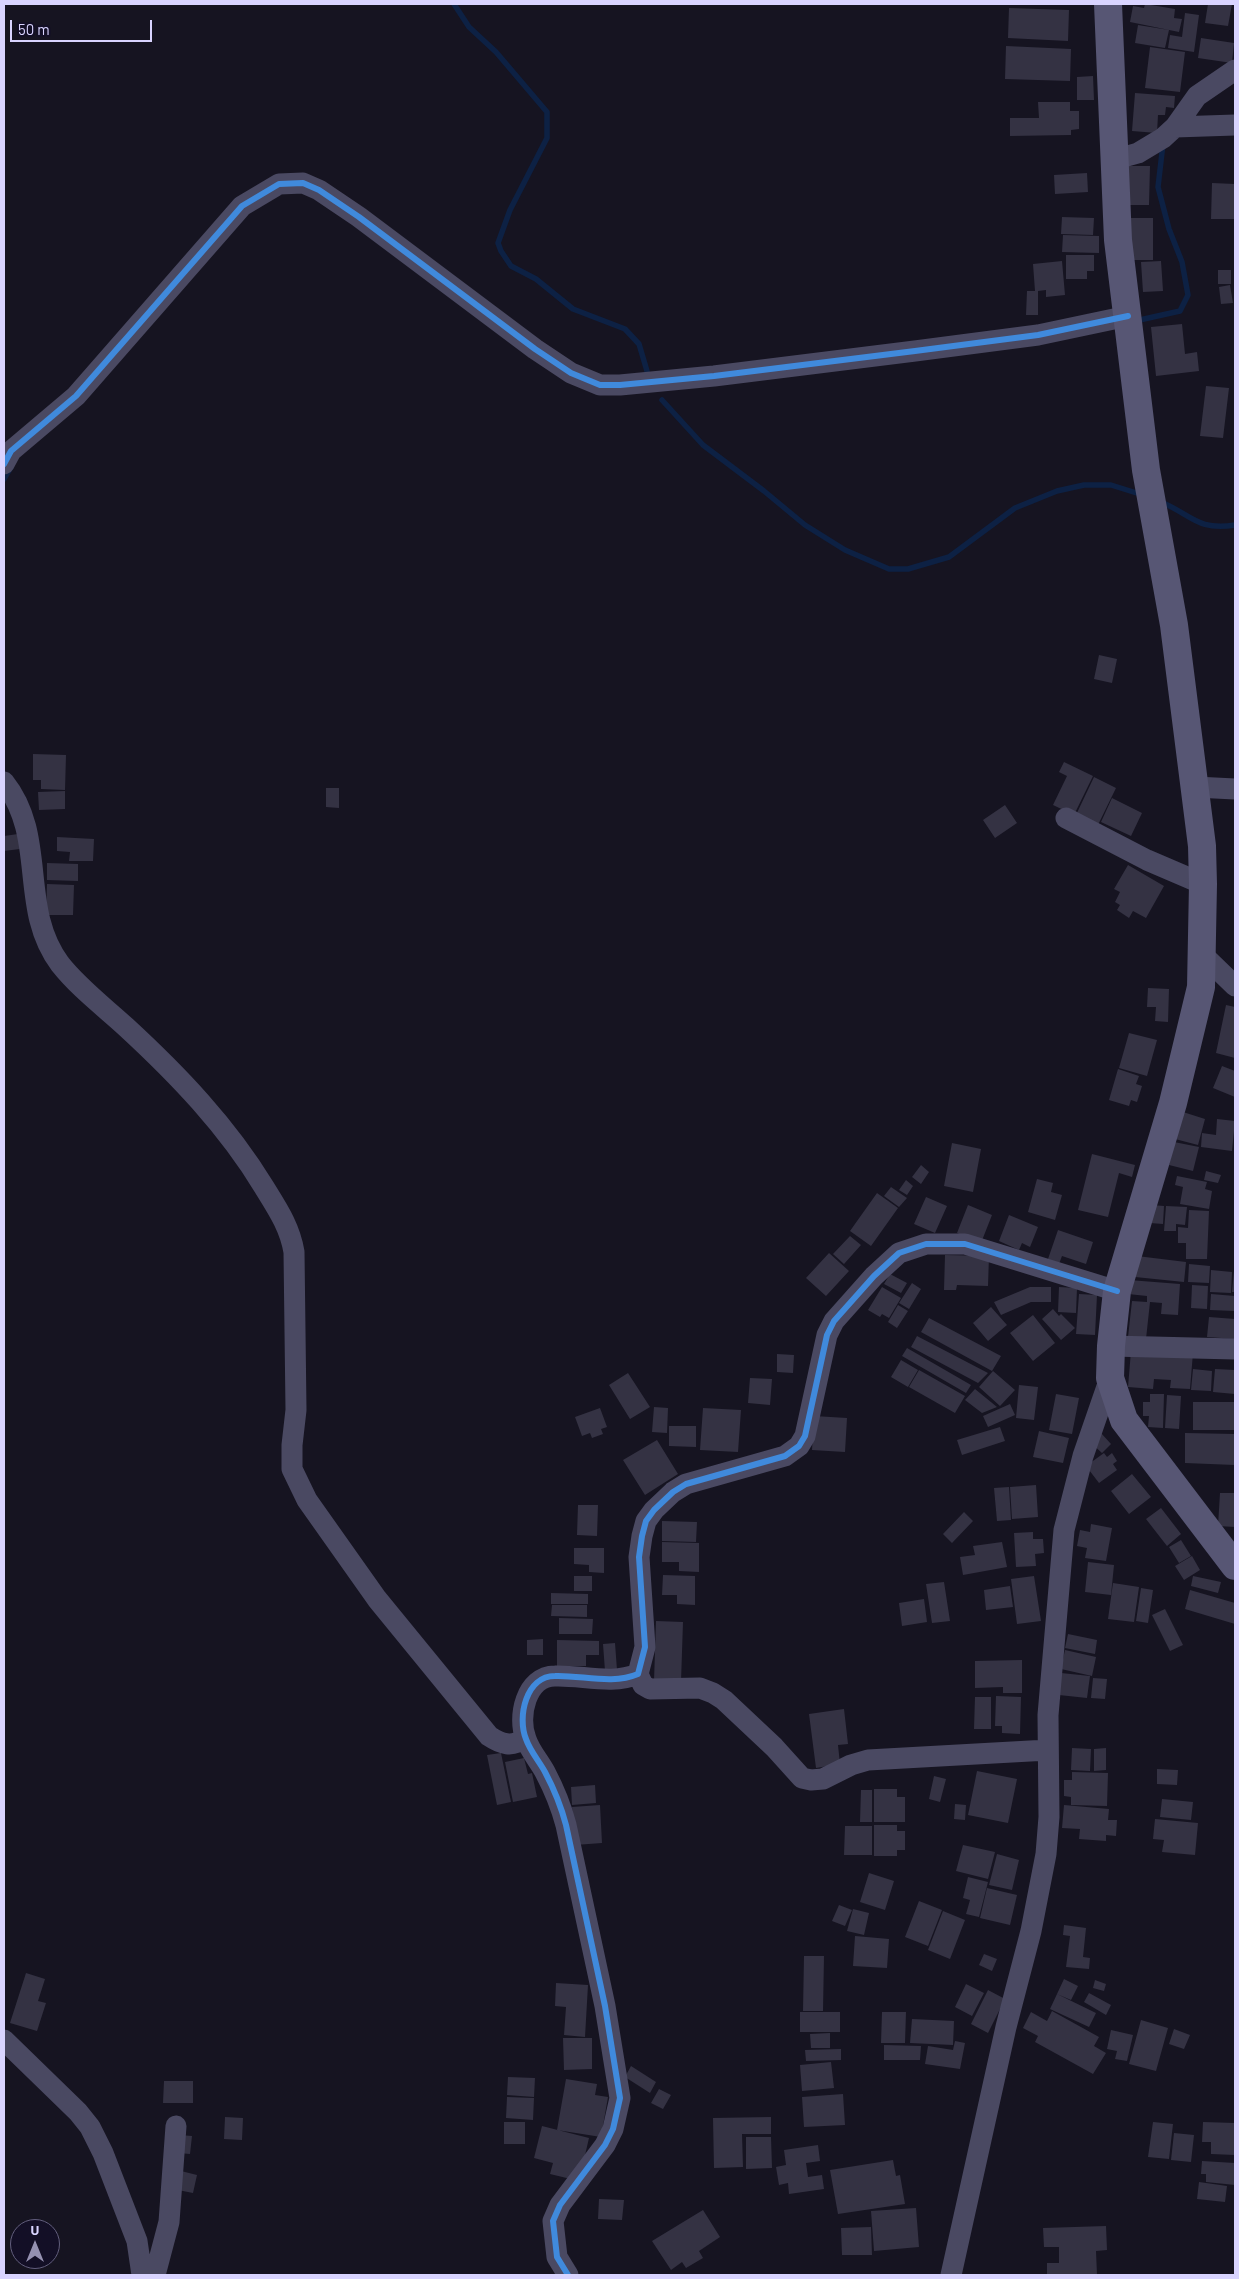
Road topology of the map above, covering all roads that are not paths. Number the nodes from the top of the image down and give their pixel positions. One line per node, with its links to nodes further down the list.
1 (1108, 4): 5 (main road)
2 (1235, 70): 4 (street)
3 (1235, 125): 4 (street)
4 (1175, 127): 5 (street)
5 (1113, 160): 6 (main road)
6 (1128, 316): 7 (street); 9 (main road)
7 (4, 464)
8 (4, 782): 21 (street)
9 (1195, 786): 10 (street); 12 (main road)
10 (1235, 789)
11 (1066, 818): 12 (street)
12 (1203, 884): 13 (main road)
13 (1203, 955): 14 (street); 15 (main road)
14 (1235, 986)
15 (1118, 1291): 16 (main road); 20 (street)
16 (1110, 1346): 17 (street); 18 (main road)
17 (1235, 1349)
18 (1110, 1378): 19 (main road); 22 (street)
19 (1235, 1566)
20 (638, 1674): 21 (street); 22 (street)
21 (525, 1738): 27 (street)
22 (1048, 1750): 28 (street)
23 (4, 2040): 25 (street)
24 (176, 2126): 26 (street)
25 (142, 2275)
26 (155, 2275)
27 (568, 2275)
28 (951, 2275)

